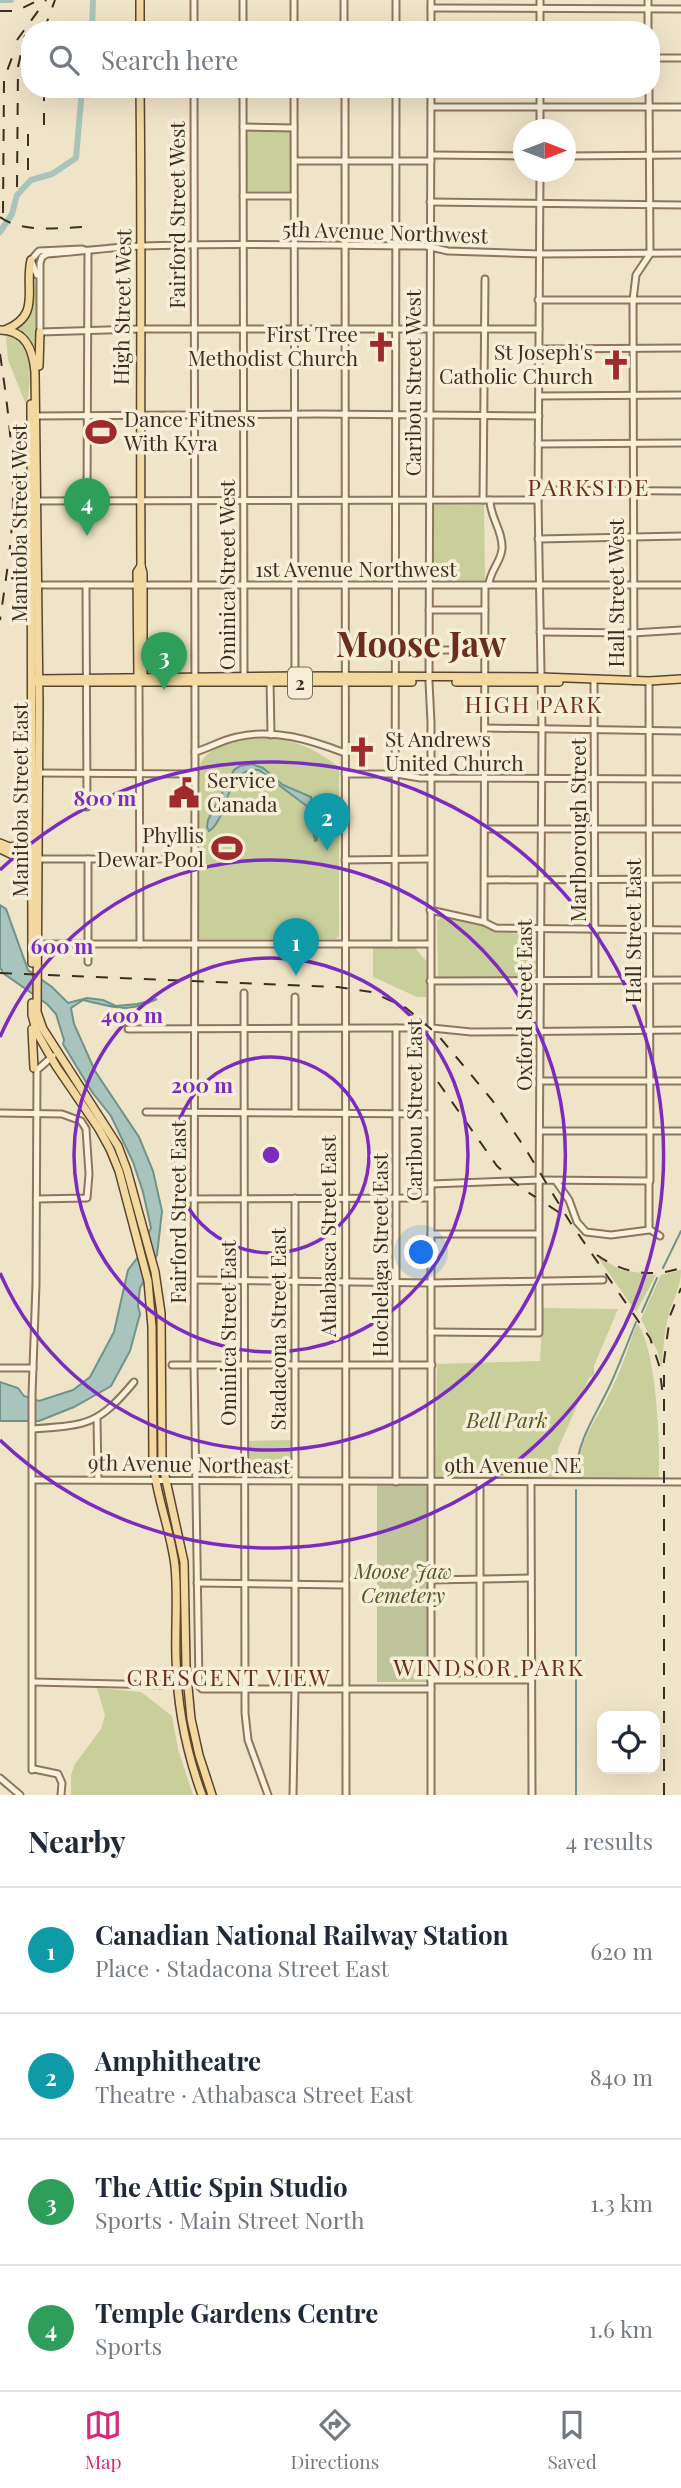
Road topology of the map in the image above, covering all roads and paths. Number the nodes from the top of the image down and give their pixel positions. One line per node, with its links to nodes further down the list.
1 (140, 0): 14 (main road)
2 (194, 0): 15 (street)
3 (243, 0): 16 (street)
4 (294, 0): 17 (street)
5 (344, 0): 18 (street)
6 (396, 0): 19 (street)
7 (431, 0): 10 (street)
8 (540, 0): 11 (street)
9 (648, 0): 12 (street)
10 (431, 8): 11 (street); 20 (street)
11 (540, 9): 12 (street); 21 (street)
12 (648, 9): 13 (street); 22 (street)
13 (681, 9)
14 (140, 21)
15 (194, 21)
16 (243, 21)
17 (294, 21)
18 (344, 21)
19 (396, 21)
20 (431, 21)
21 (540, 21)
22 (648, 21)
23 (660, 58): 24 (street)
24 (681, 58)
25 (140, 98): 59 (main road, High Street West)
26 (194, 98): 56 (street, Fairford Street West)
27 (243, 98): 39 (street, Ominica Street West)
28 (294, 98): 40 (street)
29 (345, 98): 47 (street, Athabasca Street East)
30 (396, 98): 48 (street)
31 (431, 98): 34 (street, Caribou Street West)
32 (540, 98): 35 (street)
33 (649, 98): 36 (street, Hall Street West)
34 (431, 107): 35 (street); 45 (street, Caribou Street West)
35 (540, 107): 36 (street); 38 (street)
36 (649, 107): 37 (street); 41 (street, Hall Street West)
37 (681, 107)
38 (540, 119)
39 (243, 127): 40 (street); 50 (street, Ominica Street West)
40 (294, 128): 46 (street)
41 (650, 155): 42 (street); 44 (street); 54 (street, Hall Street West)
42 (681, 155)
43 (513, 156): 45 (street)
44 (576, 156)
45 (431, 158): 48 (street); 52 (street, Caribou Street West)
46 (295, 161): 47 (street); 51 (street)
47 (345, 161): 48 (street); 58 (street, Athabasca Street East)
48 (395, 161): 61 (street)
49 (540, 182): 53 (street, Oxford Street East)
50 (243, 196): 51 (street); 60 (street, Ominica Street West)
51 (294, 196): 57 (street)
52 (430, 202): 53 (street); 62 (street, Caribou Street West)
53 (540, 205): 54 (street); 65 (street, Oxford Street East)
54 (650, 205): 55 (street); 66 (street, Hall Street West)
55 (681, 205)
56 (194, 245): 59 (street, 5th Avenue Northwest); 60 (street, 5th Avenue Northwest); 74 (street, Fairford Street West)
57 (294, 245): 58 (street, 5th Avenue Northwest); 60 (street, 5th Avenue Northwest); 76 (street)
58 (345, 245): 61 (street, 5th Avenue Northwest); 77 (street, Athabasca Street East)
59 (142, 246): 63 (street, 5th Avenue Northwest); 73 (main road, High Street West)
60 (243, 246): 75 (street, Ominica Street West)
61 (395, 246): 62 (street, 5th Avenue Northwest); 81 (street)
62 (430, 248): 65 (street, 5th Avenue Northwest); 82 (street, Caribou Street West)
63 (88, 251): 67 (street, 5th Avenue Northwest); 69 (street, 5th Avenue Northwest); 80 (street)
64 (681, 253): 66 (street, 5th Avenue Northwest)
65 (540, 254): 66 (street, 5th Avenue Northwest); 70 (street, Oxford Street East)
66 (650, 254): 71 (street, Hall Street West)
67 (31, 260): 69 (street); 79 (main road)
68 (485, 279): 83 (street)
69 (39, 282): 84 (street)
70 (538, 300): 71 (street); 78 (street, Oxford Street East)
71 (633, 300): 72 (street); 85 (street, Hall Street West)
72 (681, 300)
73 (140, 329): 74 (street); 80 (street); 93 (main road, High Street West)
74 (194, 329): 75 (street); 91 (street, Fairford Street West)
75 (242, 329): 76 (street); 94 (street, Ominica Street West)
76 (294, 329): 77 (street); 92 (street)
77 (344, 329): 81 (street); 95 (street, Athabasca Street East)
78 (539, 329): 83 (street); 87 (street, Oxford Street East)
79 (3, 330): 97 (main road, Manitoba Street West)
80 (87, 330): 84 (street); 98 (street)
81 (396, 330): 82 (street); 96 (street)
82 (430, 330): 83 (street); 99 (street, Caribou Street West)
83 (485, 330): 100 (street)
84 (40, 332): 97 (main road)
85 (632, 348): 86 (street); 87 (street); 90 (street, Hall Street West)
86 (681, 348)
87 (539, 349): 89 (street, Oxford Street East)
88 (681, 395): 90 (street)
89 (539, 396): 90 (street); 101 (street, Oxford Street East)
90 (633, 396): 104 (street, Hall Street West)
91 (194, 414): 93 (street); 94 (street); 119 (street, Fairford Street West)
92 (295, 414): 94 (street); 95 (street); 109 (street)
93 (140, 415): 98 (street); 118 (main road, High Street West)
94 (243, 415): 108 (street, Ominica Street West)
95 (345, 415): 96 (street); 110 (street, Athabasca Street East)
96 (396, 415): 99 (street); 111 (street)
97 (34, 416): 98 (street); 116 (main road, Manitoba Street West)
98 (87, 416): 117 (street)
99 (429, 416): 100 (street); 112 (street, Caribou Street West)
100 (482, 416): 101 (street); 113 (street)
101 (539, 416): 103 (street, Oxford Street East)
102 (681, 443): 104 (street)
103 (538, 444): 104 (street); 105 (street, Oxford Street East)
104 (632, 444): 106 (street, Hall Street West)
105 (538, 490): 106 (street); 115 (street, Oxford Street East)
106 (633, 491): 107 (street); 121 (street, Hall Street West)
107 (681, 491)
108 (243, 500): 109 (street); 119 (street); 127 (street, Ominica Street West)
109 (295, 500): 110 (street); 128 (street)
110 (345, 500): 111 (street); 129 (street, Athabasca Street East)
111 (396, 500): 112 (street); 130 (street)
112 (429, 500): 113 (street); 131 (street, Caribou Street West)
113 (482, 500): 114 (street)
114 (490, 500): 115 (street); 135 (street)
115 (538, 500): 122 (street, Oxford Street East)
116 (34, 501): 117 (street); 123 (main road, Manitoba Street West)
117 (87, 501): 118 (street)
118 (141, 501): 119 (street); 125 (main road, High Street West)
119 (194, 501): 126 (street, Fairford Street West)
120 (681, 536): 121 (street)
121 (632, 538): 122 (street); 133 (street, Hall Street West)
122 (538, 539): 132 (street, Oxford Street East)
123 (35, 585): 124 (street, 1st Avenue Northwest); 146 (main road, Manitoba Street West)
124 (86, 585): 125 (street, 1st Avenue Northwest); 147 (street)
125 (140, 585): 126 (street, 1st Avenue Northwest); 143 (main road, High Street West)
126 (194, 585): 127 (street, 1st Avenue Northwest); 148 (street, Fairford Street West)
127 (244, 585): 128 (street, 1st Avenue Northwest); 149 (street, Ominica Street West)
128 (295, 585): 129 (street, 1st Avenue Northwest); 144 (street)
129 (345, 585): 130 (street, 1st Avenue Northwest); 151 (street, Athabasca Street East)
130 (397, 585): 131 (street, 1st Avenue Northwest); 152 (street)
131 (429, 585): 135 (street, 1st Avenue Northwest); 136 (street, Caribou Street West)
132 (538, 585): 133 (street, 1st Avenue Northwest); 135 (street, 1st Avenue Northwest); 139 (street, Oxford Street East)
133 (632, 585): 134 (street, 1st Avenue Northwest); 140 (street, Hall Street West)
134 (681, 585)
135 (487, 586): 137 (street)
136 (429, 610): 137 (street); 141 (street, Caribou Street West)
137 (485, 610): 142 (street)
138 (681, 630): 140 (street)
139 (540, 632): 140 (street); 155 (street, Oxford Street East)
140 (633, 633): 157 (street, Hall Street West)
141 (429, 650): 142 (street); 153 (street, Caribou Street West)
142 (485, 650): 154 (street)
143 (140, 679): 147 (main road, 2); 148 (main road, 2); 169 (street)
144 (295, 679): 150 (main road, 2); 151 (main road, 2)
145 (681, 679): 158 (main road, 2)
146 (36, 680): 147 (main road, 2); 167 (main road, Manitoba Street East)
147 (87, 680): 168 (street)
148 (195, 680): 149 (main road, 2); 165 (street, Fairford Street East)
149 (244, 680): 150 (main road, 2)
150 (271, 680): 164 (street)
151 (345, 680): 152 (main road, 2); 166 (street, Athabasca Street East)
152 (397, 680): 153 (main road, 2); 172 (street)
153 (429, 680): 154 (main road, 2); 173 (street, Caribou Street East)
154 (485, 680): 155 (main road, 2); 159 (street)
155 (540, 680): 156 (main road, 2); 160 (street, Oxford Street East)
156 (594, 680): 157 (main road, 2); 161 (street, Marlborough Street)
157 (634, 681): 158 (main road, 2)
158 (649, 681): 162 (street, Hall Street East)
159 (485, 728): 160 (street); 175 (street)
160 (541, 728): 161 (street); 174 (street, Oxford Street East)
161 (595, 729): 162 (street); 176 (street, Marlborough Street)
162 (649, 731): 163 (street); 177 (street, Hall Street East)
163 (681, 731)
164 (271, 735): 165 (street); 166 (street)
165 (195, 752): 170 (street, Fairford Street East)
166 (345, 752): 171 (street, Athabasca Street East)
167 (35, 774): 168 (street); 180 (main road, Manitoba Street East); 188 (main road, Manitoba Street East)
168 (87, 774): 169 (street); 179 (street)
169 (139, 774): 170 (street); 190 (street)
170 (195, 774): 191 (street, Fairford Street East)
171 (345, 774): 172 (street); 194 (street, Athabasca Street East)
172 (396, 774): 173 (street); 192 (street)
173 (429, 774): 175 (street); 193 (street, Caribou Street East)
174 (540, 777): 175 (street); 176 (street); 181 (street, Oxford Street East)
175 (485, 778): 185 (street)
176 (596, 778): 177 (street); 182 (street, Marlborough Street)
177 (649, 779): 178 (street); 183 (street, Hall Street East)
178 (681, 779)
179 (87, 807)
180 (33, 827): 186 (main road); 188 (main road, Manitoba Street East)
181 (541, 828): 182 (street); 185 (street); 196 (street, Oxford Street East)
182 (595, 828): 183 (street); 197 (street, Marlborough Street)
183 (650, 829): 184 (street); 198 (street, Hall Street East)
184 (681, 829)
185 (485, 830): 200 (street)
186 (2, 846): 187 (main road); 188 (main road)
187 (24, 859): 188 (main road); 195 (main road)
188 (35, 859): 189 (street); 195 (main road, Manitoba Street East); 207 (main road, Manitoba Street East)
189 (88, 859): 190 (street); 208 (street)
190 (140, 859): 191 (street); 209 (street)
191 (195, 859): 210 (street, Fairford Street East)
192 (396, 859): 193 (street); 194 (street); 212 (street)
193 (429, 859): 201 (street, Caribou Street East)
194 (345, 860): 211 (street, Athabasca Street East)
195 (33, 877): 207 (main road, Manitoba Street East)
196 (541, 878): 197 (street); 200 (street); 203 (street, Oxford Street East)
197 (596, 878): 198 (street); 204 (street, Marlborough Street)
198 (650, 879): 199 (street); 205 (street, Hall Street East)
199 (681, 879)
200 (485, 880): 202 (street)
201 (430, 910): 202 (street); 213 (street, Caribou Street East)
202 (484, 922): 203 (street)
203 (540, 930): 204 (street); 219 (street, Oxford Street East)
204 (595, 930): 205 (street); 215 (street, Marlborough Street)
205 (650, 930): 206 (street); 218 (street, Hall Street East)
206 (681, 930)
207 (35, 944): 208 (street); 222 (main road, Manitoba Street East)
208 (88, 944): 209 (street); 214 (street)
209 (140, 944): 210 (street)
210 (195, 944): 211 (street); 223 (street, Fairford Street East)
211 (345, 944): 212 (street); 226 (street, Athabasca Street East)
212 (395, 944): 213 (street)
213 (430, 944): 217 (street, Caribou Street East)
214 (88, 962)
215 (595, 980): 218 (street); 219 (street)
216 (681, 980): 218 (street)
217 (430, 981): 219 (street); 228 (street, Caribou Street East)
218 (650, 981): 231 (street, Hall Street East)
219 (539, 982): 230 (street, Oxford Street East)
220 (244, 993): 224 (street, Ominica Street East)
221 (295, 998): 225 (street)
222 (33, 1010): 233 (main road); 234 (main road); 237 (main road, Manitoba Street East)
223 (195, 1028): 224 (street); 229 (street); 243 (street, Fairford Street East)
224 (244, 1028): 225 (street); 244 (street, Ominica Street East)
225 (295, 1028): 226 (street); 245 (street)
226 (345, 1028): 227 (street); 247 (street, Athabasca Street East)
227 (396, 1028): 228 (street); 248 (street, Hochelaga Street East)
228 (430, 1028): 230 (street); 249 (street, Caribou Street East)
229 (128, 1029)
230 (539, 1030): 231 (street); 238 (street, Oxford Street East)
231 (650, 1030): 232 (street); 239 (street, Hall Street East)
232 (681, 1030)
233 (58, 1052): 234 (street); 293 (main road)
234 (50, 1056): 235 (street); 236 (main road); 237 (street)
235 (43, 1064): 236 (main road); 242 (street)
236 (56, 1066): 292 (main road)
237 (34, 1068): 242 (street)
238 (541, 1081): 239 (street); 250 (street, Oxford Street East)
239 (650, 1081): 240 (street); 251 (street, Hall Street East)
240 (681, 1081)
241 (146, 1112): 243 (street)
242 (35, 1113): 246 (street); 262 (street); 262 (street)
243 (196, 1113): 244 (street); 264 (street, Fairford Street East)
244 (244, 1113): 245 (street); 257 (street, Ominica Street East)
245 (295, 1113): 247 (street)
246 (0, 1114)
247 (345, 1114): 248 (street); 259 (street, Athabasca Street East)
248 (396, 1114): 249 (street); 260 (street, Hochelaga Street East)
249 (430, 1114): 256 (street, Caribou Street East)
250 (540, 1131): 251 (street); 253 (street, Oxford Street East)
251 (650, 1131): 252 (street); 255 (street, Hall Street East)
252 (681, 1131)
253 (539, 1180): 254 (street); 256 (street); 267 (street, Oxford Street East)
254 (556, 1181): 255 (street); 265 (street)
255 (649, 1181): 265 (street, Hall Street East)
256 (430, 1184): 261 (street, Caribou Street East)
257 (245, 1198): 258 (street); 264 (street); 271 (street, Ominica Street East)
258 (295, 1198): 259 (street); 273 (street, Stadacona Street East)
259 (345, 1198): 260 (street); 274 (street, Athabasca Street East)
260 (396, 1198): 261 (street); 275 (street, Hochelaga Street East)
261 (430, 1198): 266 (street, Caribou Street East)
262 (37, 1199): 286 (street)
263 (178, 1199): 264 (street)
264 (196, 1199): 269 (street, Fairford Street East)
265 (649, 1229): 268 (street)
266 (431, 1234): 267 (street); 276 (street, Caribou Street East)
267 (538, 1234): 272 (street, Oxford Street East)
268 (660, 1236)
269 (195, 1280): 271 (street); 279 (street, Fairford Street East)
270 (603, 1280): 272 (street)
271 (245, 1281): 273 (street); 280 (street, Ominica Street East)
272 (539, 1282): 276 (street); 277 (street, Oxford Street East)
273 (295, 1283): 274 (street); 283 (street, Stadacona Street East)
274 (345, 1283): 275 (street); 281 (street, Athabasca Street East)
275 (396, 1283): 276 (street); 284 (street, Hochelaga Street East)
276 (431, 1283): 277 (street, Caribou Street East)
277 (430, 1332): 282 (street, Caribou Street East)
278 (172, 1365): 279 (street)
279 (194, 1365): 280 (street); 294 (street, Fairford Street East)
280 (245, 1365): 283 (street); 295 (street, Ominica Street East)
281 (345, 1365): 283 (street); 284 (street); 297 (street, Athabasca Street East)
282 (432, 1365): 284 (street); 299 (street, Caribou Street East)
283 (295, 1366): 296 (street, Stadacona Street East)
284 (396, 1366): 298 (street, Hochelaga Street East)
285 (0, 1368): 286 (street)
286 (33, 1368): 289 (street)
287 (134, 1382): 288 (street)
288 (97, 1418): 289 (street); 290 (street)
289 (33, 1427): 291 (street)
290 (98, 1479): 291 (street, 9th Avenue Northeast); 292 (street, 9th Avenue Northeast)
291 (33, 1480): 313 (street)
292 (155, 1480): 293 (street, 9th Avenue Northeast); 322 (main road)
293 (165, 1480): 294 (street, 9th Avenue Northeast); 323 (main road)
294 (195, 1480): 295 (street, 9th Avenue Northeast); 306 (street, Fairford Street East)
295 (245, 1480): 296 (street, 9th Avenue Northeast); 307 (street, Ominica Street East)
296 (295, 1481): 297 (street, 9th Avenue Northeast); 308 (street, Stadacona Street East)
297 (345, 1482): 298 (street, 9th Avenue NE); 309 (street, Athabasca Street East)
298 (396, 1482): 299 (street, 9th Avenue NE)
299 (431, 1482): 300 (street, 9th Avenue NE); 304 (street, Caribou Street East)
300 (480, 1482): 301 (street, 9th Avenue NE); 305 (street)
301 (531, 1482): 302 (street, 9th Avenue NE); 303 (street)
302 (681, 1482)
303 (531, 1578): 305 (street); 312 (street)
304 (431, 1580): 305 (street); 310 (street, Caribou Street East)
305 (481, 1580): 311 (street)
306 (197, 1583): 307 (street); 318 (street, Fairford Street East)
307 (245, 1583): 308 (street); 318 (street, Ominica Street East)
308 (296, 1583): 309 (street); 315 (street, Stadacona Street East)
309 (345, 1585): 316 (street, Athabasca Street East)
310 (431, 1679): 311 (street); 317 (street, Caribou Street East)
311 (480, 1679): 312 (street)
312 (531, 1680): 328 (street)
313 (33, 1682): 314 (street); 321 (street)
314 (162, 1685)
315 (295, 1689): 316 (street); 318 (street); 325 (street, Stadacona Street East)
316 (345, 1689): 317 (street); 326 (street, Athabasca Street East)
317 (431, 1689): 327 (street, Caribou Street East)
318 (245, 1690): 324 (street, Ominica Street East)
319 (0, 1778): 320 (street)
320 (20, 1795)
321 (61, 1795)
322 (202, 1795)
323 (212, 1795)
324 (268, 1795)
325 (293, 1795)
326 (346, 1795)
327 (431, 1795)
328 (532, 1795)

